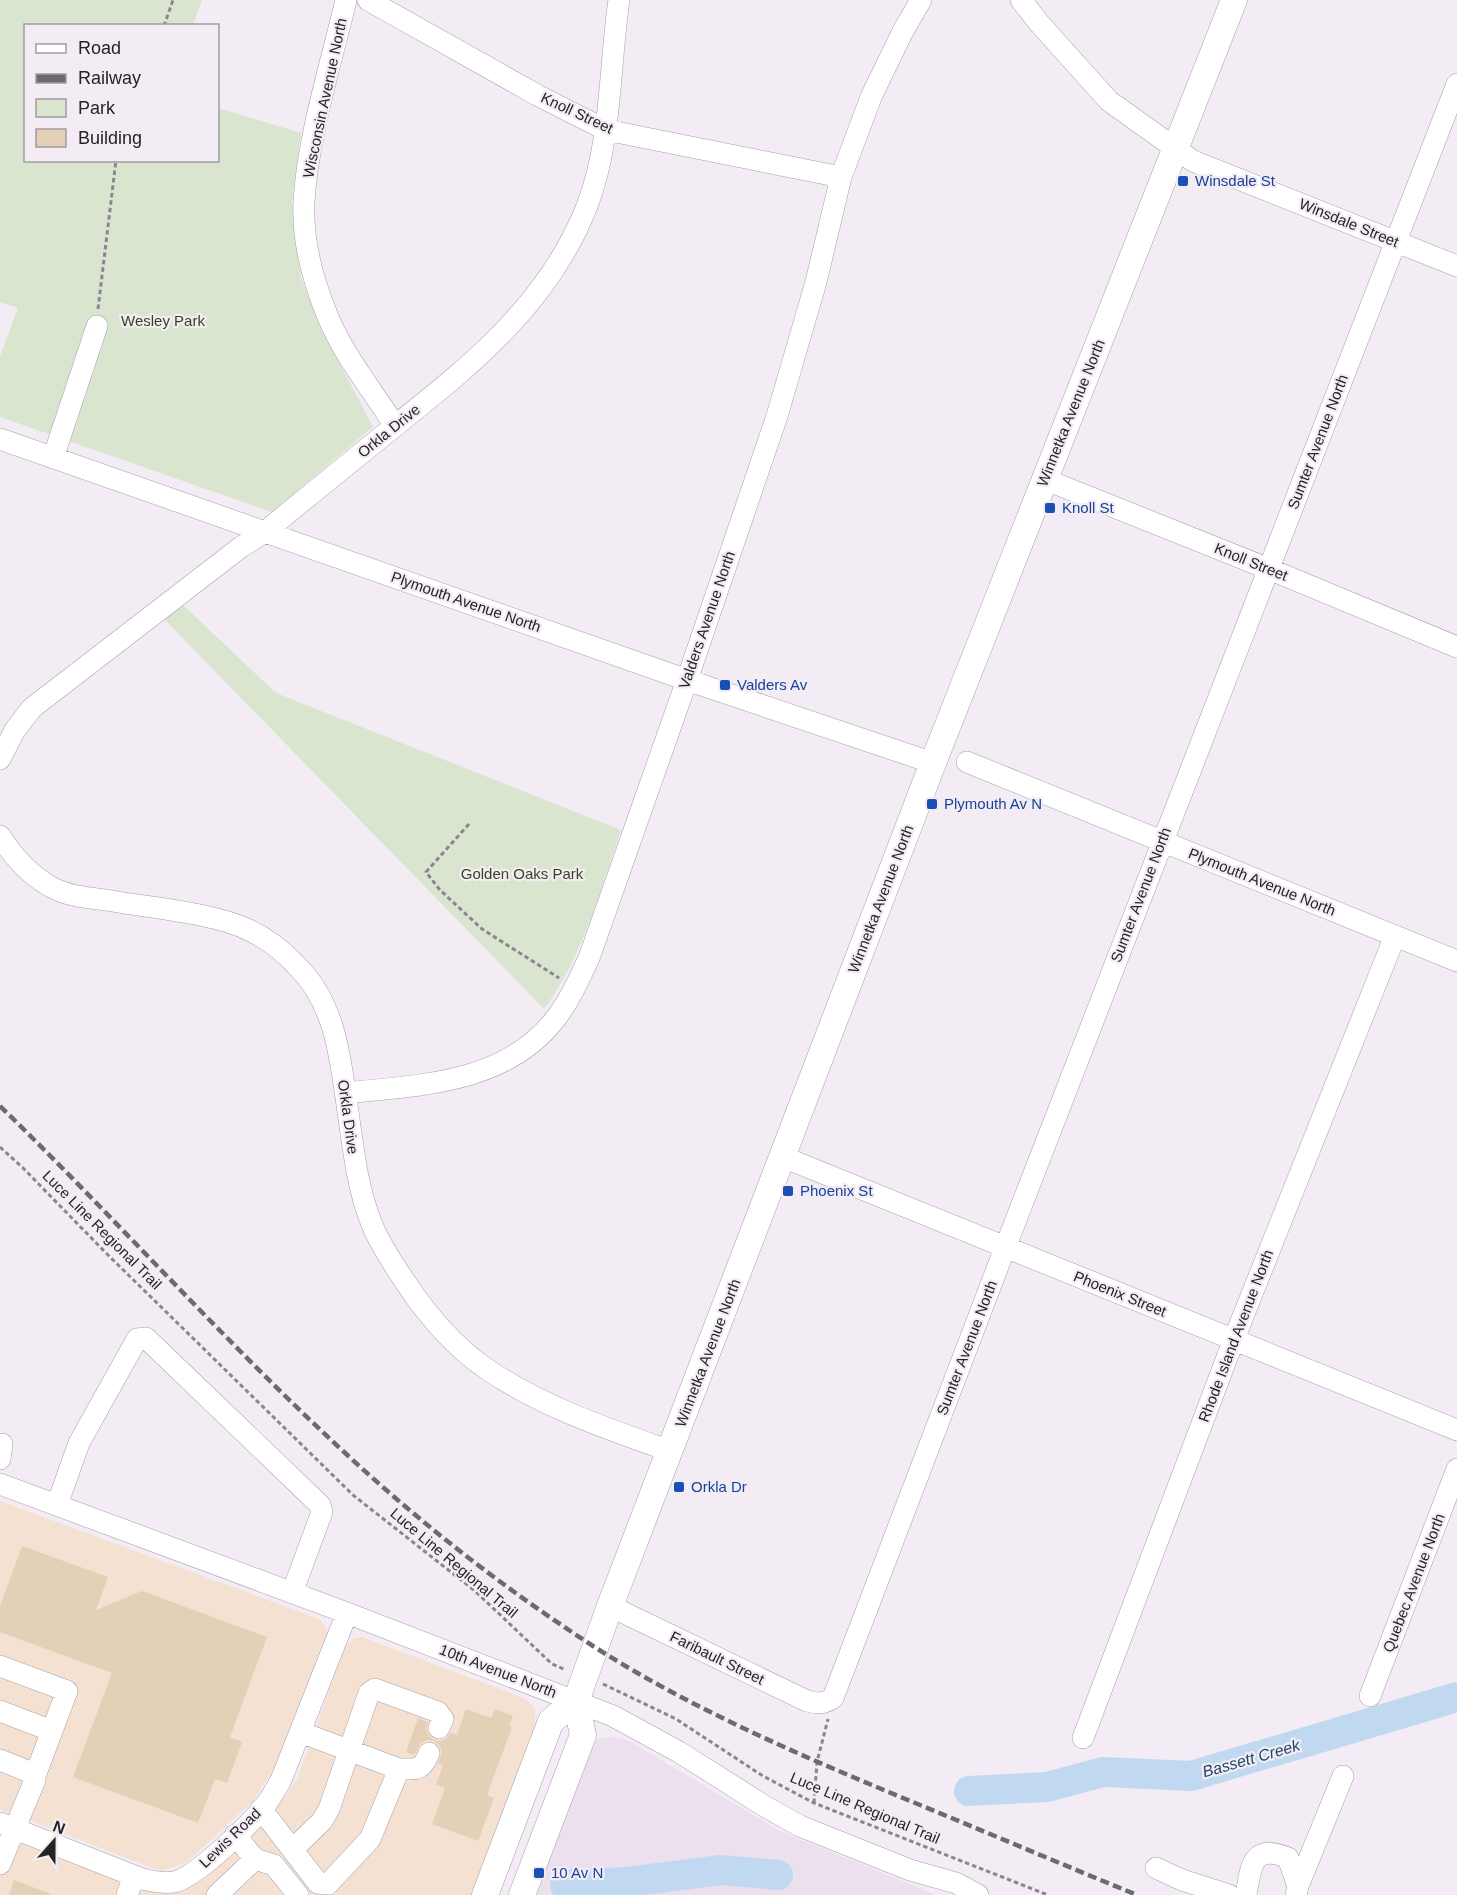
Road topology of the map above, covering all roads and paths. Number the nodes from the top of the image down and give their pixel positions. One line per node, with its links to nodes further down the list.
1 (173, 0): 8 (path)
2 (346, 0): 17 (street, Wisconsin Avenue North)
3 (368, 0): 10 (street, Knoll Street)
4 (619, 0): 10 (street, Orkla Drive)
5 (921, 0): 13 (street, Valders Avenue North)
6 (1021, 0): 11 (street, Winsdale Street)
7 (1234, 0): 11 (main road, Winnetka Avenue North)
8 (165, 24)
9 (1457, 84): 14 (street, Sumter Avenue North)
10 (606, 130): 13 (street, Knoll Street); 17 (street, Orkla Drive)
11 (1175, 150): 14 (street, Winsdale Street); 20 (main road, Winnetka Avenue North)
12 (116, 162): 16 (path)
13 (841, 177): 24 (street, Valders Avenue North)
14 (1396, 242): 15 (street, Winsdale Street); 22 (street, Sumter Avenue North)
15 (1457, 267)
16 (96, 326): 19 (street)
17 (396, 426): 21 (street, Orkla Drive)
18 (0, 439): 19 (street, Plymouth Avenue North)
19 (53, 458): 21 (street, Plymouth Avenue North)
20 (1044, 479): 22 (street, Knoll Street); 27 (main road, Winnetka Avenue North)
21 (265, 532): 24 (street, Plymouth Avenue North); 25 (street, Orkla Drive)
22 (1269, 569): 23 (street, Knoll Street); 30 (street, Sumter Avenue North)
23 (1457, 647)
24 (687, 680): 27 (street, Plymouth Avenue North); 33 (street, Valders Avenue North)
25 (0, 759)
26 (968, 762): 30 (street, Plymouth Avenue North)
27 (933, 763): 36 (main road, Winnetka Avenue North)
28 (469, 824): 33 (path)
29 (0, 836): 34 (street, Orkla Drive)
30 (1162, 841): 31 (street, Plymouth Avenue North); 37 (street, Sumter Avenue North)
31 (1395, 936): 32 (street, Plymouth Avenue North); 38 (street, Rhode Island Avenue North)
32 (1457, 960)
33 (575, 990): 34 (street, Valders Avenue North)
34 (345, 1093): 40 (street, Orkla Drive)
35 (0, 1147): 48 (path, Luce Line Regional Trail)
36 (783, 1158): 37 (street, Phoenix Street); 40 (main road, Winnetka Avenue North)
37 (1005, 1248): 38 (street, Phoenix Street); 51 (street, Sumter Avenue North)
38 (1234, 1339): 39 (street, Phoenix Street); 56 (street, Rhode Island Avenue North)
39 (1457, 1430)
40 (670, 1451): 45 (main road, Winnetka Avenue North)
41 (1457, 1469): 49 (street, Quebec Avenue North)
42 (0, 1484): 43 (street, 10th Avenue North)
43 (57, 1505): 44 (street, 10th Avenue North); 44 (street)
44 (292, 1593): 46 (street, 10th Avenue North)
45 (610, 1606): 48 (main road, Winnetka Avenue North); 51 (street, Faribault Street)
46 (346, 1613): 50 (street, 10th Avenue North); 55 (street, Lewis Road)
47 (0, 1666): 54 (street)
48 (585, 1678): 50 (main road, Winnetka Avenue North); 63 (path, Luce Line Regional Trail)
49 (1370, 1696)
50 (576, 1701): 77 (main road); 78 (main road); 79 (street, 10th Avenue North)
51 (825, 1703): 63 (path)
52 (0, 1711): 54 (street)
53 (439, 1728): 57 (street)
54 (52, 1731): 61 (street)
55 (300, 1732): 57 (street); 64 (street, Lewis Road)
56 (1083, 1738)
57 (349, 1751): 60 (street); 67 (street)
58 (429, 1753): 60 (street)
59 (0, 1760): 61 (street)
60 (399, 1769): 67 (street)
61 (35, 1776): 65 (street)
62 (1343, 1776): 73 (street)
63 (814, 1803): 80 (path, Luce Line Regional Trail)
64 (261, 1809): 66 (street, Lewis Road); 67 (street)
65 (8, 1826): 69 (street); 72 (street, Lewis Road)
66 (235, 1835): 68 (street); 71 (street, Lewis Road)
67 (293, 1850)
68 (255, 1859): 75 (street); 76 (street)
69 (0, 1864)
70 (1156, 1868): 81 (street)
71 (198, 1869): 72 (street, Lewis Road); 74 (street)
72 (131, 1886)
73 (1297, 1890): 82 (street)
74 (208, 1895)
75 (217, 1895)
76 (298, 1895)
77 (485, 1895)
78 (522, 1895)
79 (978, 1895)
80 (1048, 1895)
81 (1229, 1895)
82 (1246, 1895)

